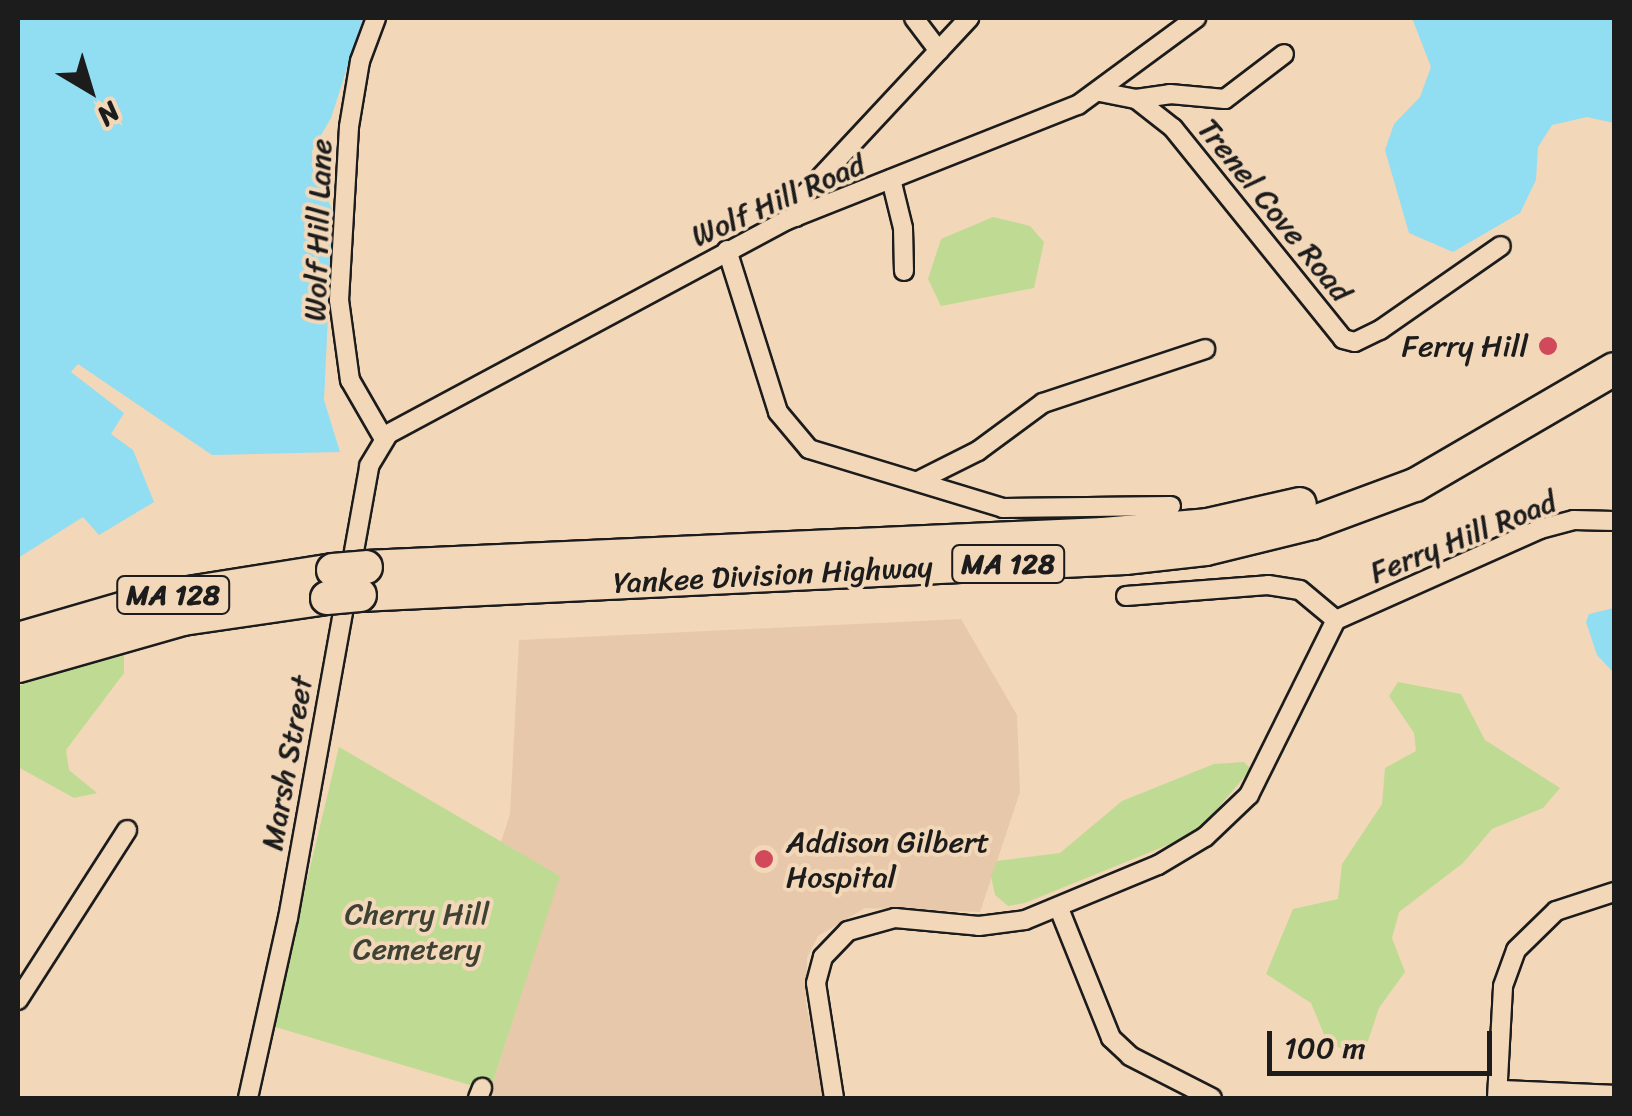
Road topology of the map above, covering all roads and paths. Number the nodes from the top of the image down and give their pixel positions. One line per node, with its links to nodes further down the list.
1 (376, 18): 17 (street, Wolf Hill Lane)
2 (914, 18): 5 (street)
3 (969, 18): 5 (street)
4 (1196, 18): 7 (street, Wolf Hill Road)
5 (939, 50): 10 (street)
6 (1284, 54): 8 (street)
7 (1100, 92): 8 (street, Trenel Cove Road); 9 (street, Wolf Hill Road)
8 (1136, 99): 11 (street, Trenel Cove Road)
9 (891, 179): 10 (street, Wolf Hill Road); 13 (street)
10 (796, 217): 12 (street, Wolf Hill Road)
11 (1501, 246)
12 (727, 250): 17 (street, Wolf Hill Road); 18 (street)
13 (904, 271)
14 (1614, 345): 21 (highway, Yankee Division Highway / MA 128)
15 (1204, 349): 18 (street)
16 (1614, 369): 21 (highway, Yankee Division Highway / MA 128)
17 (384, 439): 32 (street, Marsh Street)
18 (920, 480): 19 (street)
19 (1171, 506)
20 (1614, 521): 23 (street, Ferry Hill Road)
21 (347, 582): 24 (highway, Yankee Division Highway / MA 128); 25 (highway, Yankee Division Highway / MA 128)
22 (1126, 596): 23 (street)
23 (1336, 620): 28 (street)
24 (18, 639)
25 (18, 666)
26 (127, 830): 29 (street)
27 (1614, 892): 30 (street)
28 (1060, 910): 33 (street); 34 (street)
29 (18, 1000)
30 (1498, 1094): 31 (street)
31 (1614, 1095)
32 (248, 1098)
33 (834, 1098)
34 (1212, 1098)

